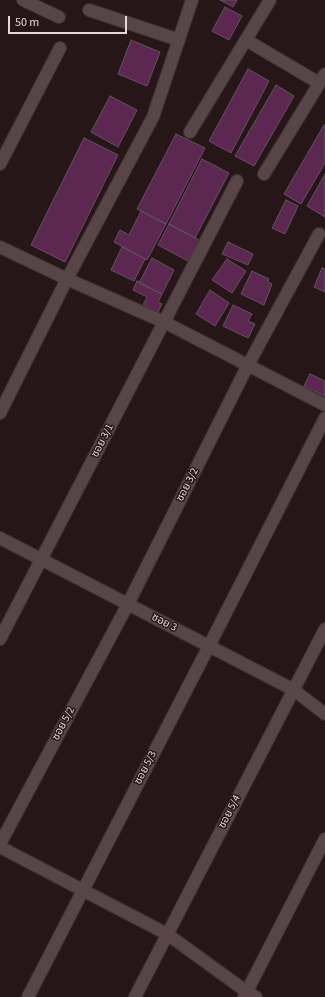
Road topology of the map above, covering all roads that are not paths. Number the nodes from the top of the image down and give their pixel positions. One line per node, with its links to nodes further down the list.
1 (23, 0): 5 (street)
2 (192, 0): 6 (street)
3 (270, 0): 7 (street)
4 (89, 10): 6 (street)
5 (59, 17)
6 (179, 40): 16 (street)
7 (246, 40): 9 (street); 10 (street)
8 (60, 48): 11 (street)
9 (322, 78): 12 (street)
10 (190, 132)
11 (0, 164)
12 (264, 174)
13 (237, 181): 17 (street, ซอย 3/1)
14 (319, 234): 18 (street, ซอย 3/2)
15 (0, 247): 16 (street)
16 (67, 279): 17 (street); 20 (street)
17 (164, 322): 18 (street); 23 (street, ซอย 3/1)
18 (248, 365): 19 (street); 24 (street, ซอย 3/2)
19 (325, 404)
20 (0, 413)
21 (325, 418): 27 (street, ซอย 5/3)
22 (0, 538): 23 (street, ซอย 3)
23 (42, 559): 24 (street, ซอย 3); 26 (street, ซอย 3/1)
24 (128, 604): 27 (street, ซอย 3); 31 (street, ซอย 5/2)
25 (325, 629): 28 (street, ซอย 5/4)
26 (0, 639)
27 (209, 646): 28 (street, ซอย 3); 33 (street, ซอย 5/3)
28 (294, 690): 29 (street, ซอย 3); 34 (street, ซอย 5/4)
29 (325, 714)
30 (325, 839): 35 (street)
31 (0, 844)
32 (0, 847): 33 (street)
33 (83, 890): 34 (street); 36 (street, ซอย 5/3)
34 (167, 934): 35 (street); 37 (street, ซอย 5/4)
35 (249, 995)
36 (28, 997)
37 (135, 997)

